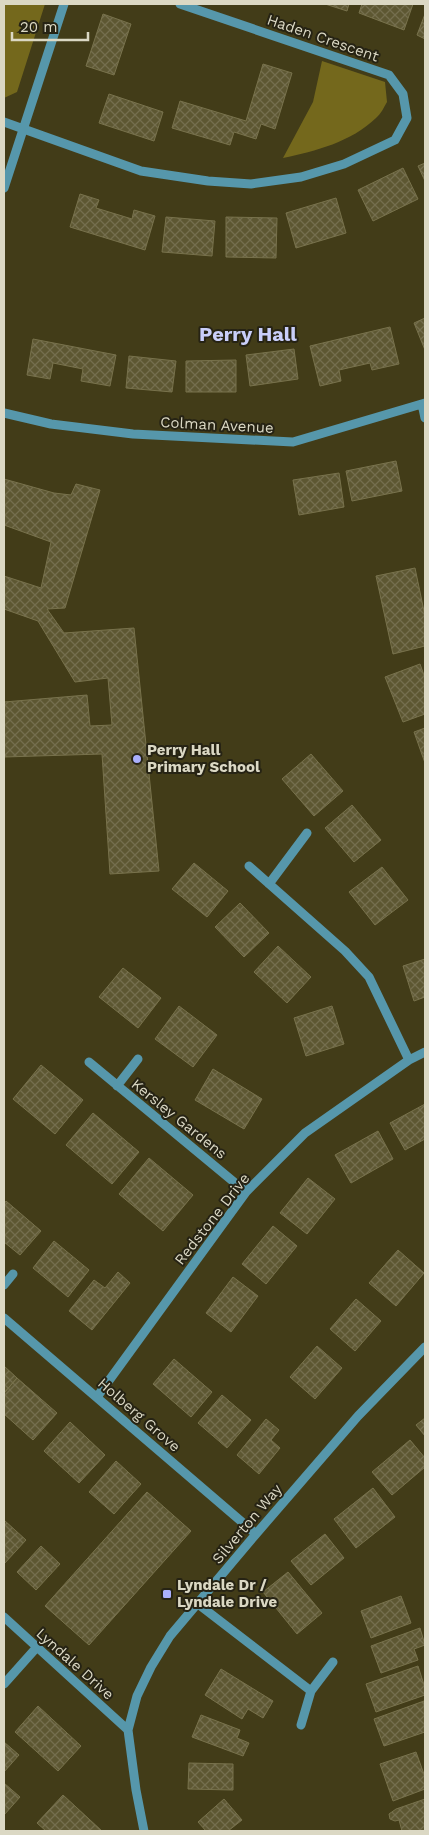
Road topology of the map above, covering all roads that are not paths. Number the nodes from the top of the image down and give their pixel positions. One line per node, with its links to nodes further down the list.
1 (64, 4): 4 (street)
2 (180, 4): 4 (street, Haden Crescent)
3 (4, 122): 4 (street, Haden Crescent)
4 (22, 128): 5 (street)
5 (4, 188)
6 (423, 403): 7 (street, Colman Avenue); 8 (street)
7 (4, 413)
8 (425, 418)
9 (307, 833): 11 (street)
10 (249, 866): 11 (street)
11 (269, 884): 14 (street)
12 (425, 1052): 14 (street, Redstone Drive)
13 (138, 1058): 16 (street, Kersley Gardens)
14 (409, 1060): 17 (street, Redstone Drive)
15 (89, 1062): 16 (street, Kersley Gardens)
16 (117, 1086): 17 (street, Kersley Gardens)
17 (246, 1192): 22 (street, Redstone Drive)
18 (13, 1274): 19 (street)
19 (4, 1284)
20 (4, 1318): 22 (street, Holberg Grove)
21 (425, 1348): 23 (street, Silverton Way)
22 (97, 1397): 23 (street, Holberg Grove)
23 (256, 1534): 24 (street, Silverton Way)
24 (198, 1604): 29 (street); 31 (street, Silverton Way)
25 (4, 1617): 26 (street, Lyndale Drive)
26 (36, 1647): 28 (street); 31 (street, Lyndale Drive)
27 (333, 1662): 29 (street)
28 (4, 1684)
29 (311, 1691): 30 (street)
30 (301, 1725)
31 (128, 1730): 32 (street, Silverton Way)
32 (144, 1831)

